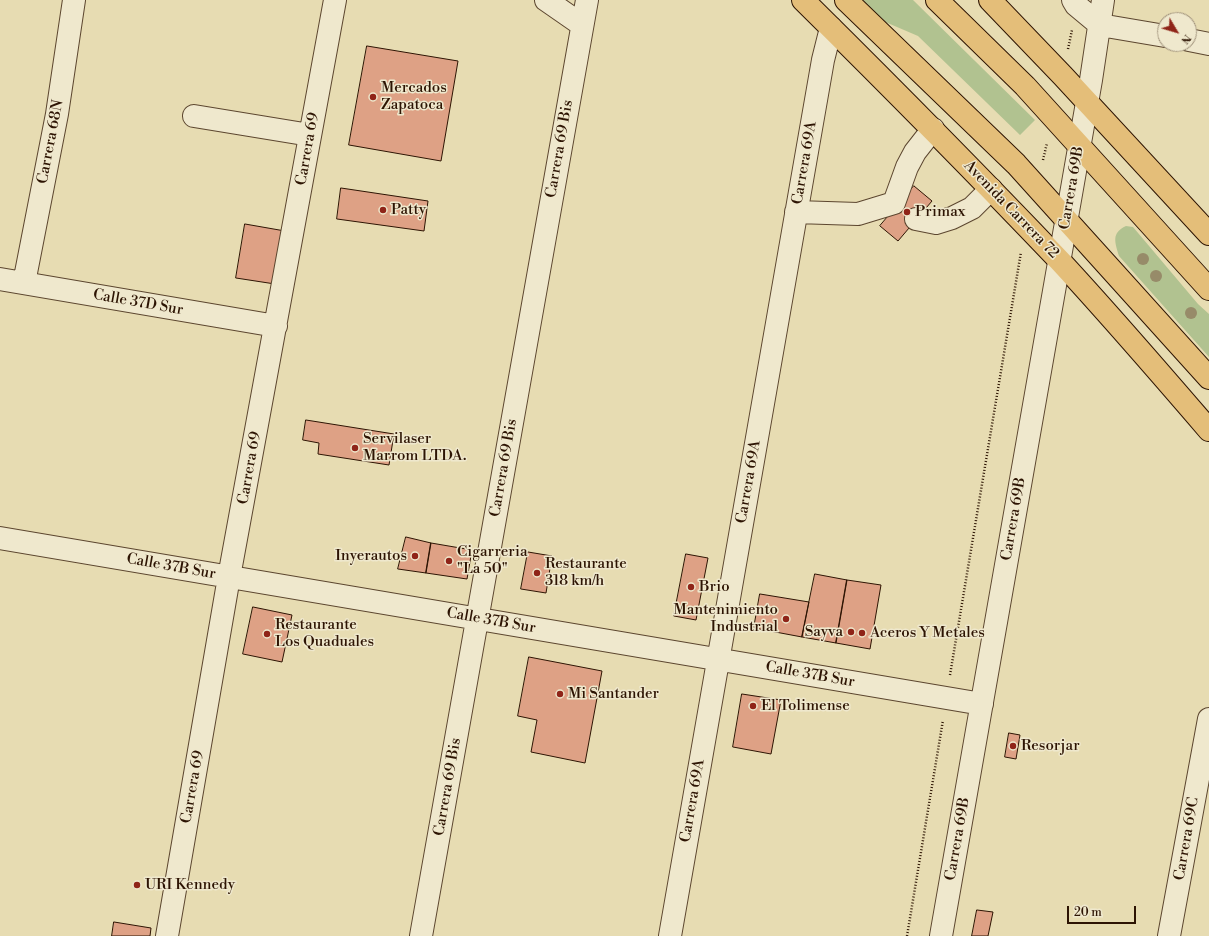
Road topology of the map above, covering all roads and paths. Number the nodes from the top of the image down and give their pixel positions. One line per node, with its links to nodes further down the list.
1 (74, 0): 32 (street, Carrera 68N)
2 (335, 0): 21 (street, Carrera 69)
3 (546, 0): 11 (street)
4 (587, 0): 11 (street, Carrera 69 Bis)
5 (802, 0): 13 (highway, Avenida Carrera 72)
6 (846, 0): 23 (highway)
7 (937, 0): 19 (highway)
8 (990, 0): 17 (highway)
9 (1073, 0): 12 (street)
10 (1103, 0): 12 (street, Carrera 69B)
11 (582, 25): 39 (street, Carrera 69 Bis)
12 (1100, 25): 14 (street); 17 (street, Carrera 69B)
13 (831, 28): 20 (highway, Avenida Carrera 72); 25 (street, Carrera 69A)
14 (1157, 35)
15 (1197, 42): 16 (street)
16 (1209, 44)
17 (1087, 103): 22 (street, Carrera 69B); 29 (highway)
18 (194, 116): 21 (street)
19 (1053, 116): 22 (highway); 23 (path)
20 (933, 129): 24 (highway, Avenida Carrera 72); 25 (street)
21 (310, 135): 34 (street, Carrera 69)
22 (1080, 146): 27 (street, Carrera 69B); 33 (highway)
23 (1036, 186): 27 (highway)
24 (991, 189): 26 (street); 28 (highway, Avenida Carrera 72)
25 (796, 212): 40 (street, Carrera 69A)
26 (916, 219)
27 (1066, 220): 30 (street, Carrera 69B); 35 (highway)
28 (1027, 227): 30 (highway, Avenida Carrera 72); 41 (path)
29 (1207, 229)
30 (1059, 261): 36 (highway, Avenida Carrera 72); 42 (street, Carrera 69B)
31 (0, 279): 32 (street, Calle 37D Sur)
32 (24, 283): 34 (street, Calle 37D Sur)
33 (1209, 289)
34 (276, 326): 38 (street, Carrera 69)
35 (1209, 378)
36 (1209, 430)
37 (0, 538): 38 (street, Calle 37B Sur)
38 (229, 577): 39 (street, Calle 37B Sur); 44 (street, Carrera 69)
39 (477, 619): 40 (street, Calle 37B Sur); 45 (street, Carrera 69 Bis)
40 (718, 660): 41 (street, Calle 37B Sur); 46 (street, Carrera 69A)
41 (947, 698): 42 (street, Calle 37B Sur); 47 (path)
42 (982, 704): 48 (street, Carrera 69B)
43 (1209, 719): 49 (street, Carrera 69C)
44 (167, 936)
45 (421, 936)
46 (670, 936)
47 (907, 936)
48 (941, 936)
49 (1169, 936)

